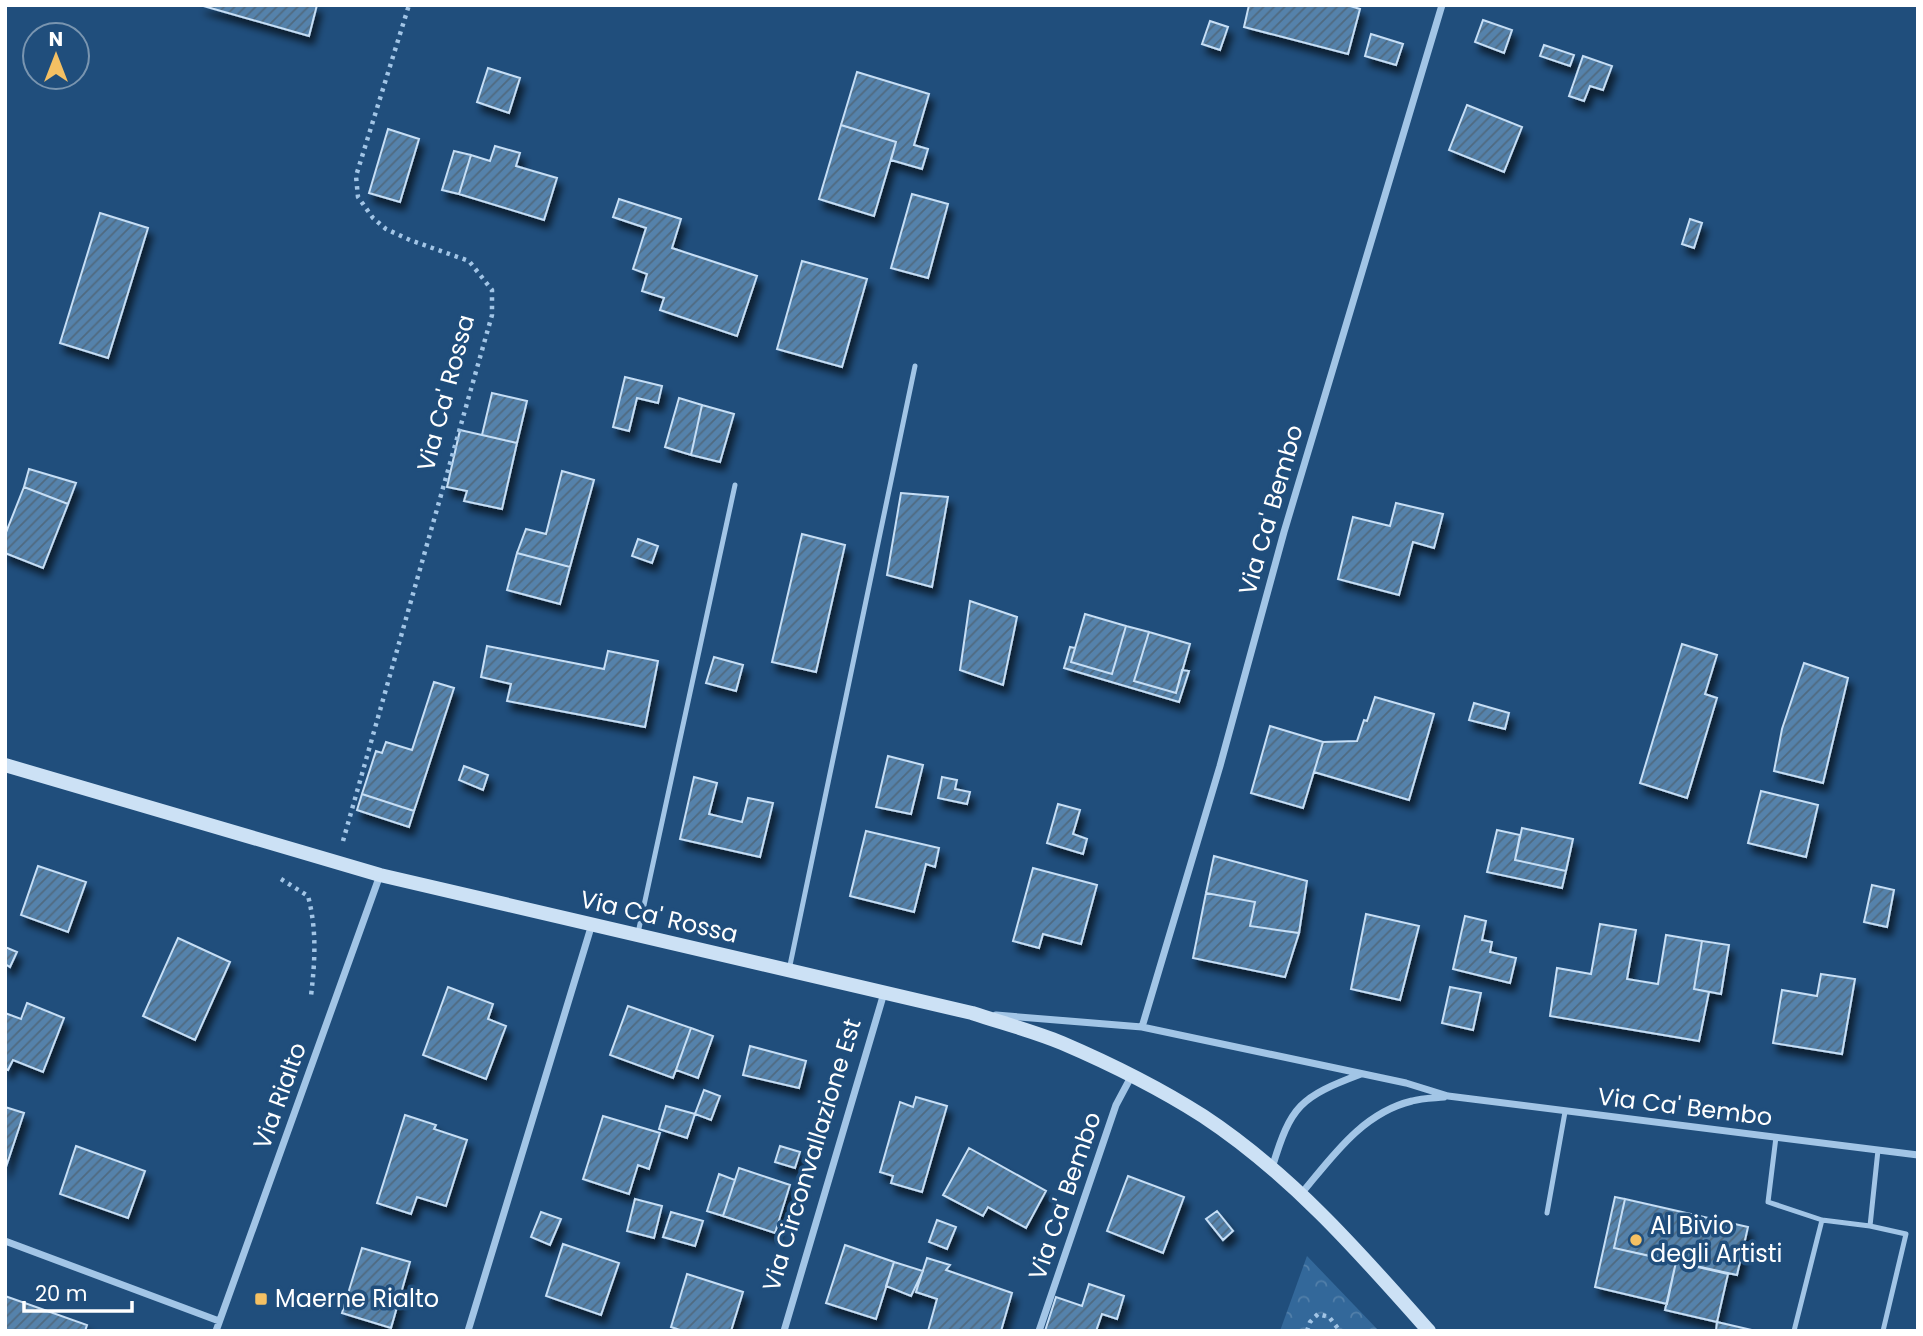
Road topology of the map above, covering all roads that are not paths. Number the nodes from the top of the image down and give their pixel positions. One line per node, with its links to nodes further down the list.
1 (1442, 5): 11 (street, Via Ca' Bembo)
2 (915, 366): 8 (lane)
3 (735, 485): 7 (lane)
4 (5, 765): 5 (street, Via Ca' Rossa)
5 (380, 875): 6 (street, Via Ca' Rossa); 25 (street, Via Rialto)
6 (592, 925): 7 (street, Via Ca' Rossa); 27 (street)
7 (638, 935): 8 (street, Via Ca' Rossa)
8 (789, 971): 9 (street, Via Ca' Rossa)
9 (884, 993): 10 (street, Via Ca' Rossa); 28 (street, Via Circonvallazione Est)
10 (972, 1013): 11 (street, Via Ca' Bembo); 13 (street)
11 (1142, 1027): 12 (street, Via Ca' Bembo)
12 (1362, 1073): 14 (street, Via Ca' Bembo); 19 (street)
13 (1132, 1075): 19 (street); 29 (street, Via Ca' Bembo)
14 (1448, 1096): 15 (street, Via Ca' Bembo); 20 (street, Via Ca' Bembo)
15 (1564, 1112): 16 (street, Via Ca' Bembo); 21 (lane)
16 (1776, 1137): 17 (street, Via Ca' Bembo); 22 (lane)
17 (1878, 1150): 18 (street, Via Ca' Bembo); 23 (lane)
18 (1918, 1155)
19 (1272, 1168): 20 (street)
20 (1301, 1194): 30 (street)
21 (1547, 1213)
22 (1822, 1220): 23 (lane); 31 (lane)
23 (1870, 1226): 32 (lane)
24 (5, 1241): 25 (street)
25 (219, 1321): 26 (street, Via Rialto)
26 (216, 1331)
27 (468, 1331)
28 (783, 1331)
29 (1040, 1331)
30 (1429, 1331)
31 (1794, 1331)
32 (1883, 1331)

